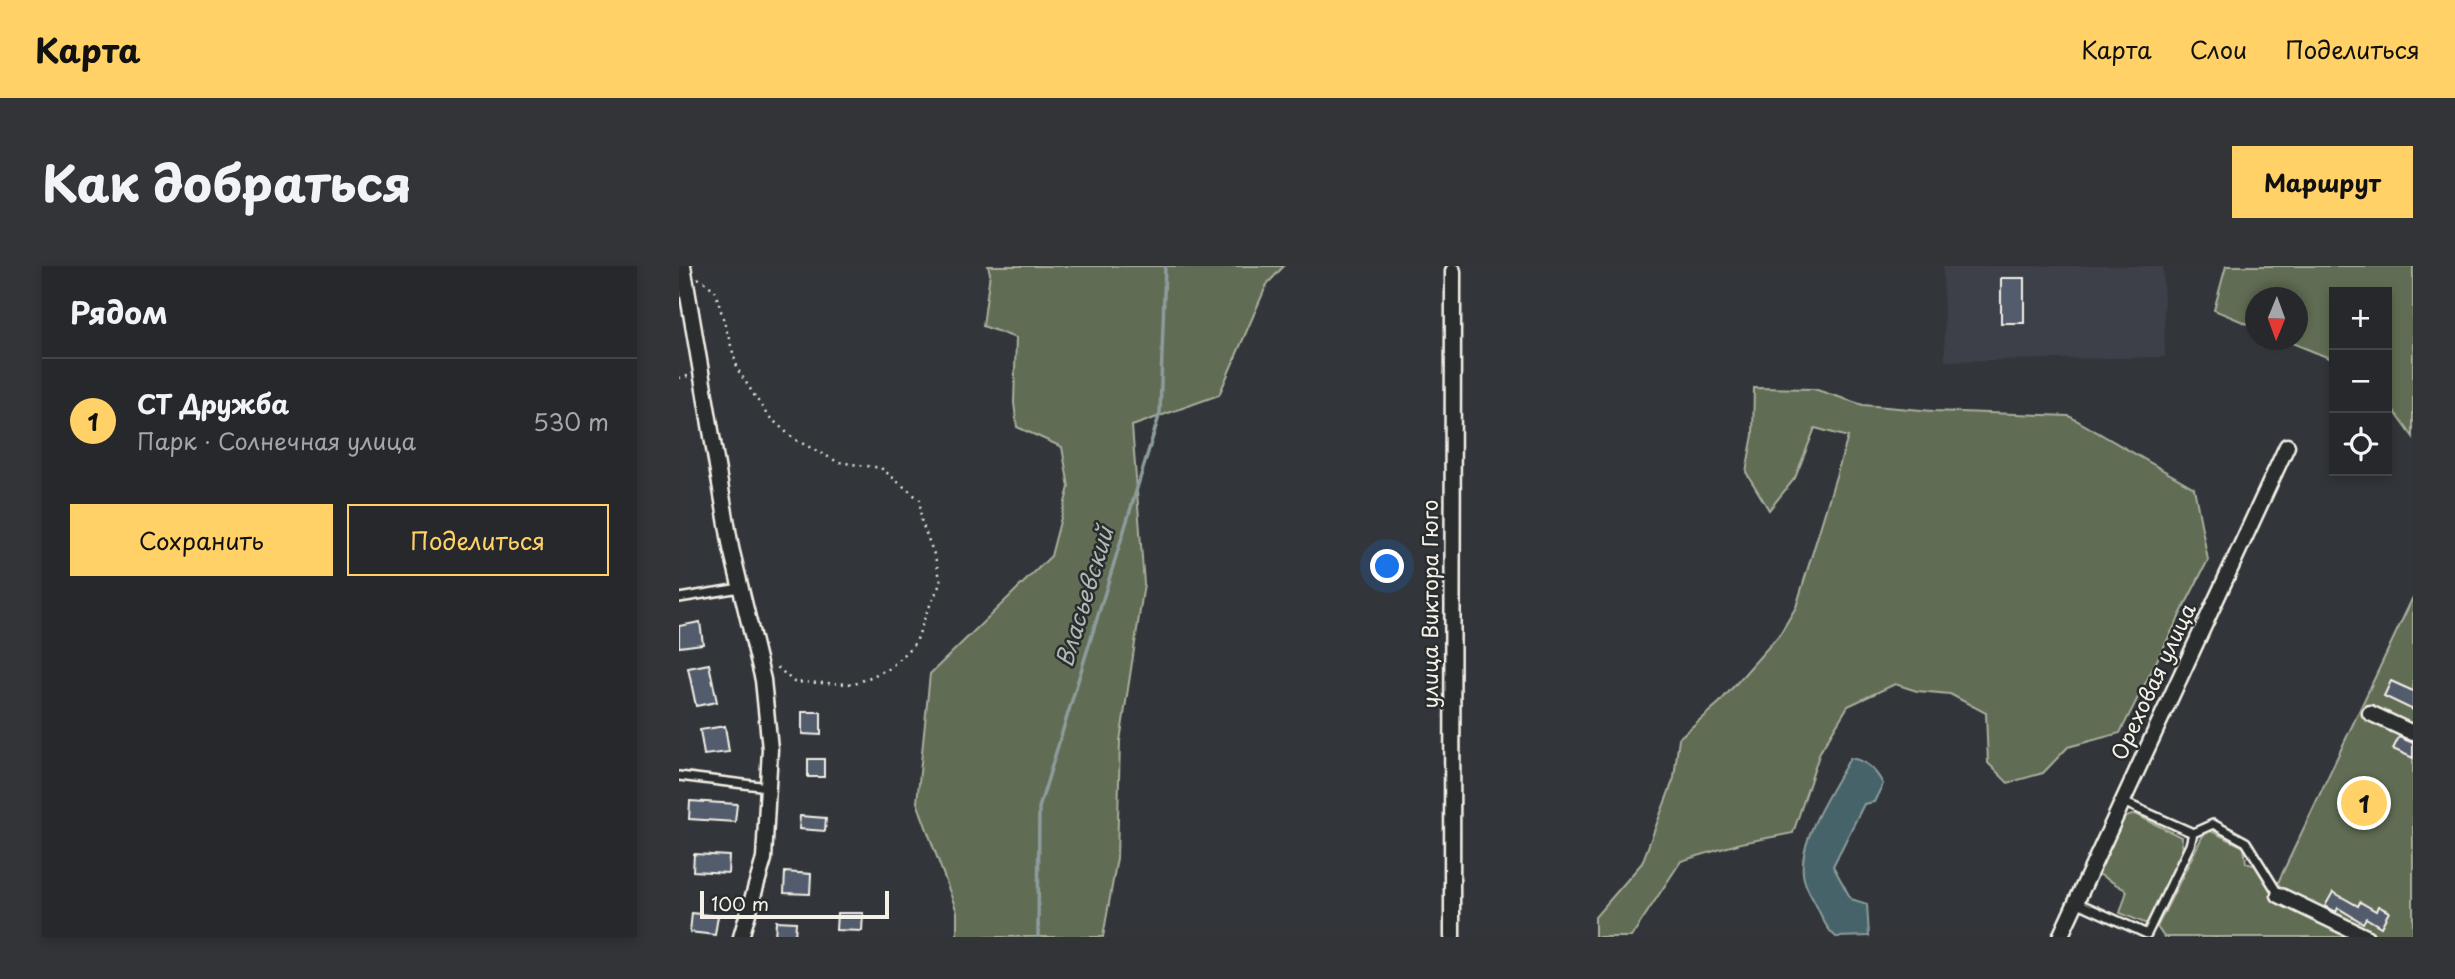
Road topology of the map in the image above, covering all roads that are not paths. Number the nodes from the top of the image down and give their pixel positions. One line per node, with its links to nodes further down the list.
1 (684, 267): 4 (street)
2 (1453, 271): 16 (street, улица Виктора Гюго)
3 (2287, 446): 10 (street, Ореховая улица)
4 (741, 588): 5 (lane); 9 (street)
5 (679, 598)
6 (2370, 713): 7 (street)
7 (2413, 733)
8 (679, 776): 9 (lane)
9 (768, 787): 15 (street)
10 (2122, 802): 11 (lane); 13 (street, Ореховая улица)
11 (2193, 833): 12 (lane); 14 (lane)
12 (2279, 895): 18 (street)
13 (2076, 902): 14 (lane); 17 (street, Ореховая улица)
14 (2147, 935)
15 (741, 937)
16 (1452, 937)
17 (2060, 937)
18 (2366, 937)

